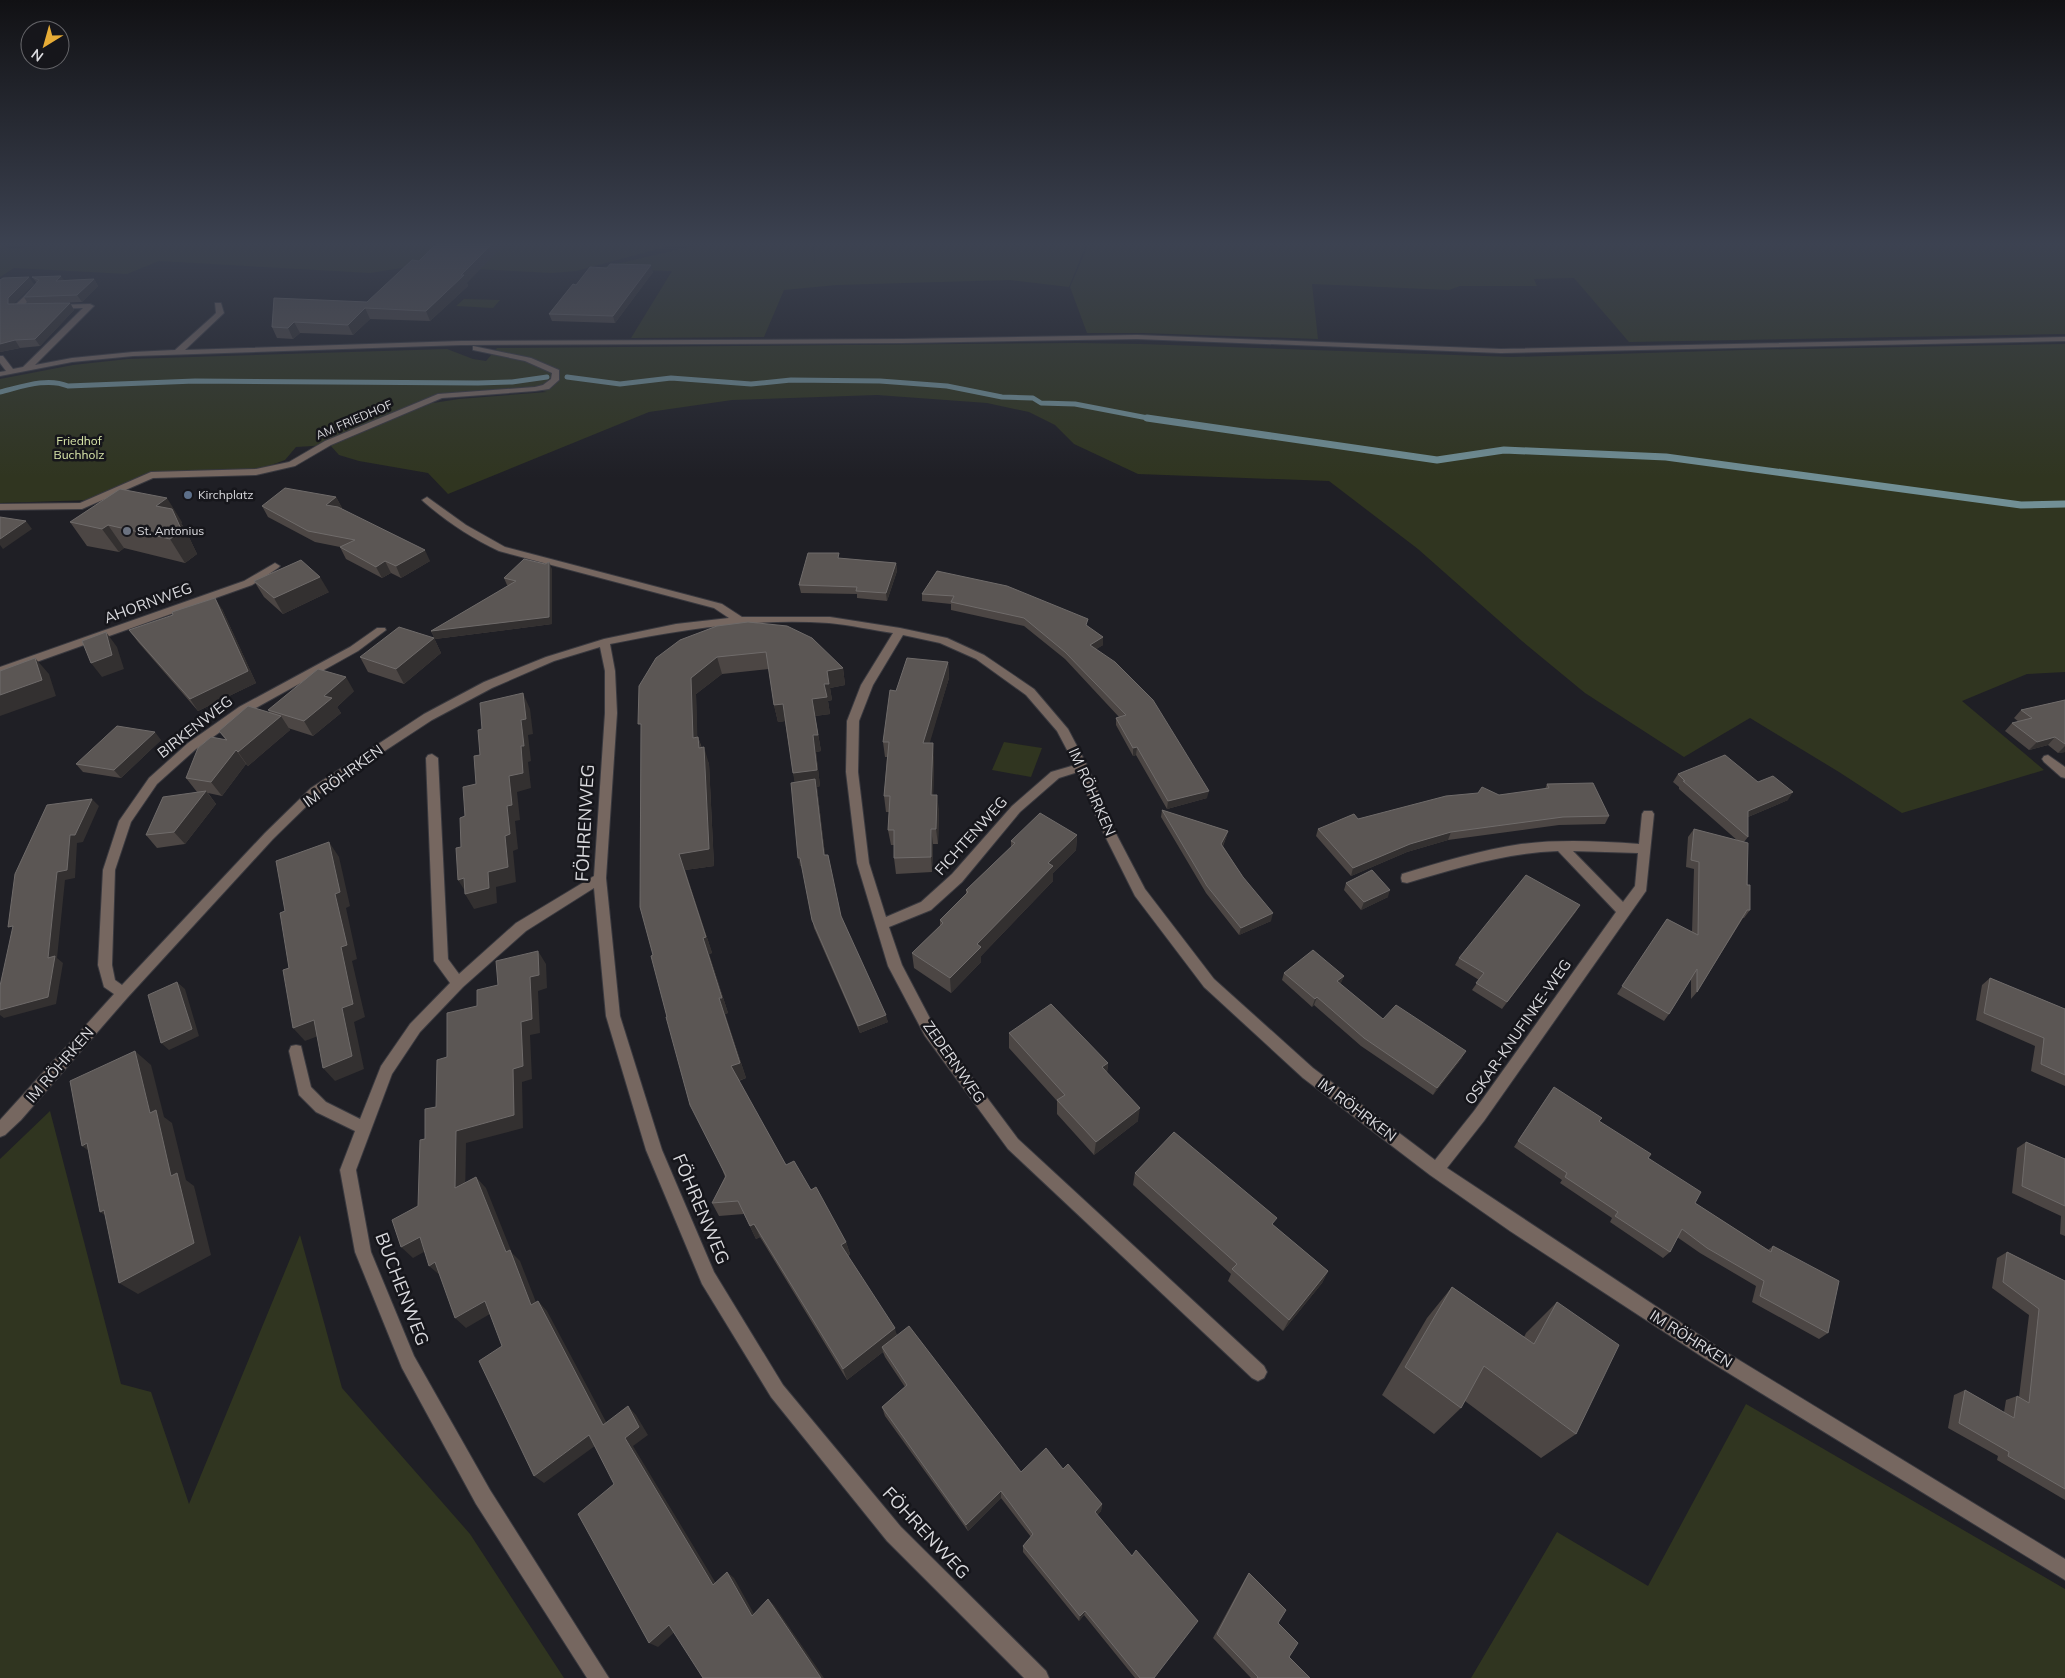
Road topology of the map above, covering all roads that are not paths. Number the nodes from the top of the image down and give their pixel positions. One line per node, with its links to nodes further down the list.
1 (74, 321): 7 (street)
2 (212, 321): 5 (street)
3 (2065, 340): 4 (street)
4 (461, 343): 5 (street); 11 (street, AM FRIEDHOF)
5 (178, 352): 7 (street)
6 (0, 358): 8 (street)
7 (26, 368): 8 (street)
8 (10, 372): 9 (street)
9 (0, 374)
10 (427, 500): 13 (street)
11 (0, 507)
12 (275, 566): 17 (street, AHORNWEG)
13 (740, 620): 15 (street, IM RÖHRKEN); 16 (street, IM RÖHRKEN)
14 (381, 630): 30 (street, BIRKENWEG)
15 (900, 631): 20 (street, IM RÖHRKEN); 28 (street, ZEDERNWEG)
16 (604, 642): 25 (street, FÖHRENWEG); 30 (street, IM RÖHRKEN)
17 (0, 671)
18 (432, 758): 29 (street)
19 (2048, 760): 21 (street)
20 (1082, 768): 28 (street, FICHTENWEG); 34 (street, IM RÖHRKEN)
21 (2065, 774)
22 (1648, 814): 24 (street, OSKAR-KNUFINKE-WEG)
23 (1563, 848): 24 (street); 26 (street); 27 (street)
24 (1644, 849): 27 (street, OSKAR-KNUFINKE-WEG)
25 (600, 878): 29 (street, BUCHENWEG); 38 (street, FÖHRENWEG)
26 (1407, 878)
27 (1624, 911): 34 (street, OSKAR-KNUFINKE-WEG)
28 (882, 924): 35 (street, ZEDERNWEG)
29 (458, 983): 32 (street, BUCHENWEG)
30 (123, 992): 33 (street, IM RÖHRKEN)
31 (296, 1051): 32 (street)
32 (364, 1128): 37 (street, BUCHENWEG)
33 (0, 1130)
34 (1436, 1170): 36 (street, IM RÖHRKEN)
35 (1258, 1372)
36 (2065, 1570)
37 (600, 1678)
38 (1039, 1678)

